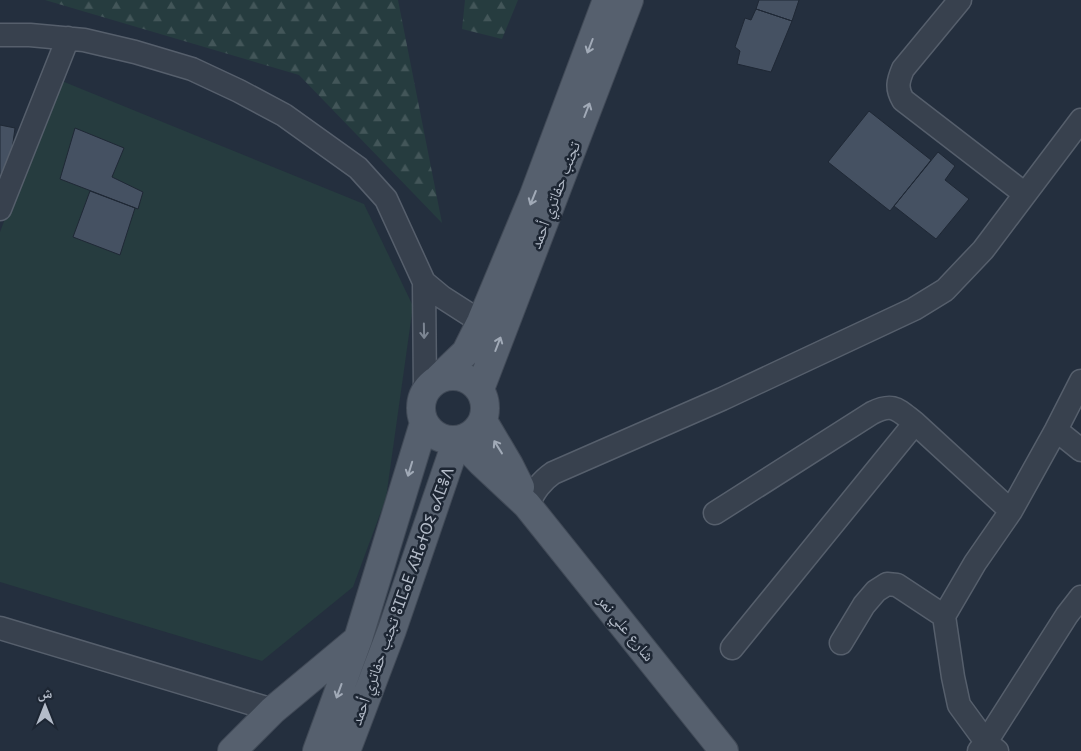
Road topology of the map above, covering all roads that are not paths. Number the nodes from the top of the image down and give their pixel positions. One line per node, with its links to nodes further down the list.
1 (607, 0): 10 (main road, تجنب حفاتري أحمد, one-way to 10)
2 (629, 0): 13 (main road, تجنب حفاتري أحمد, one-way to 2)
3 (960, 0): 7 (street)
4 (0, 35): 5 (street)
5 (68, 38): 8 (street); 9 (street)
6 (1081, 120): 7 (street)
7 (1025, 194): 20 (street)
8 (0, 209)
9 (424, 282): 10 (street); 12 (street, one-way to 12)
10 (481, 322): 12 (main road, تجنب حفاتري أحمد)
11 (1081, 382): 17 (street)
12 (432, 385): 13 (main road); 15 (main road)
13 (480, 389): 14 (main road)
14 (482, 421): 18 (main road); 20 (main road, شارع علي نمر, one-way to 14)
15 (424, 423): 18 (main road); 27 (main road, تجنب حفاتري أحمد ⵓⵊⵎⴰⴹ ⵃⴼⴰⵜⵔⵉ ⴰⵃⵎⴻⴷ, one-way to 27)
16 (915, 423): 21 (street); 22 (street); 29 (street)
17 (1056, 430): 19 (street); 21 (street)
18 (459, 440): 20 (main road, شارع علي نمر); 26 (main road, تجنب حفاتري أحمد ⵓⵊⵎⴰⴹ ⵃⴼⴰⵜⵔⵉ ⴰⵃⵎⴻⴷ)
19 (1081, 450)
20 (527, 505): 35 (main road, شارع علي نمر)
21 (1011, 511): 24 (street)
22 (715, 513)
23 (1076, 613): 31 (street)
24 (944, 616): 28 (street); 31 (street)
25 (0, 628): 30 (street)
26 (392, 630): 27 (main road); 34 (main road, تجنب حفاتري أحمد ⵓⵊⵎⴰⴹ ⵃⴼⴰⵜⵔⵉ ⴰⵃⵎⴻⴷ)
27 (358, 639): 30 (main road); 33 (main road, تجنب حفاتري أحمد ⵓⵊⵎⴰⴹ ⵃⴼⴰⵜⵔⵉ ⴰⵃⵎⴻⴷ, one-way to 33)
28 (841, 643)
29 (732, 648)
30 (273, 710): 32 (main road)
31 (987, 748)
32 (232, 751)
33 (316, 751)
34 (346, 751)
35 (724, 751)

